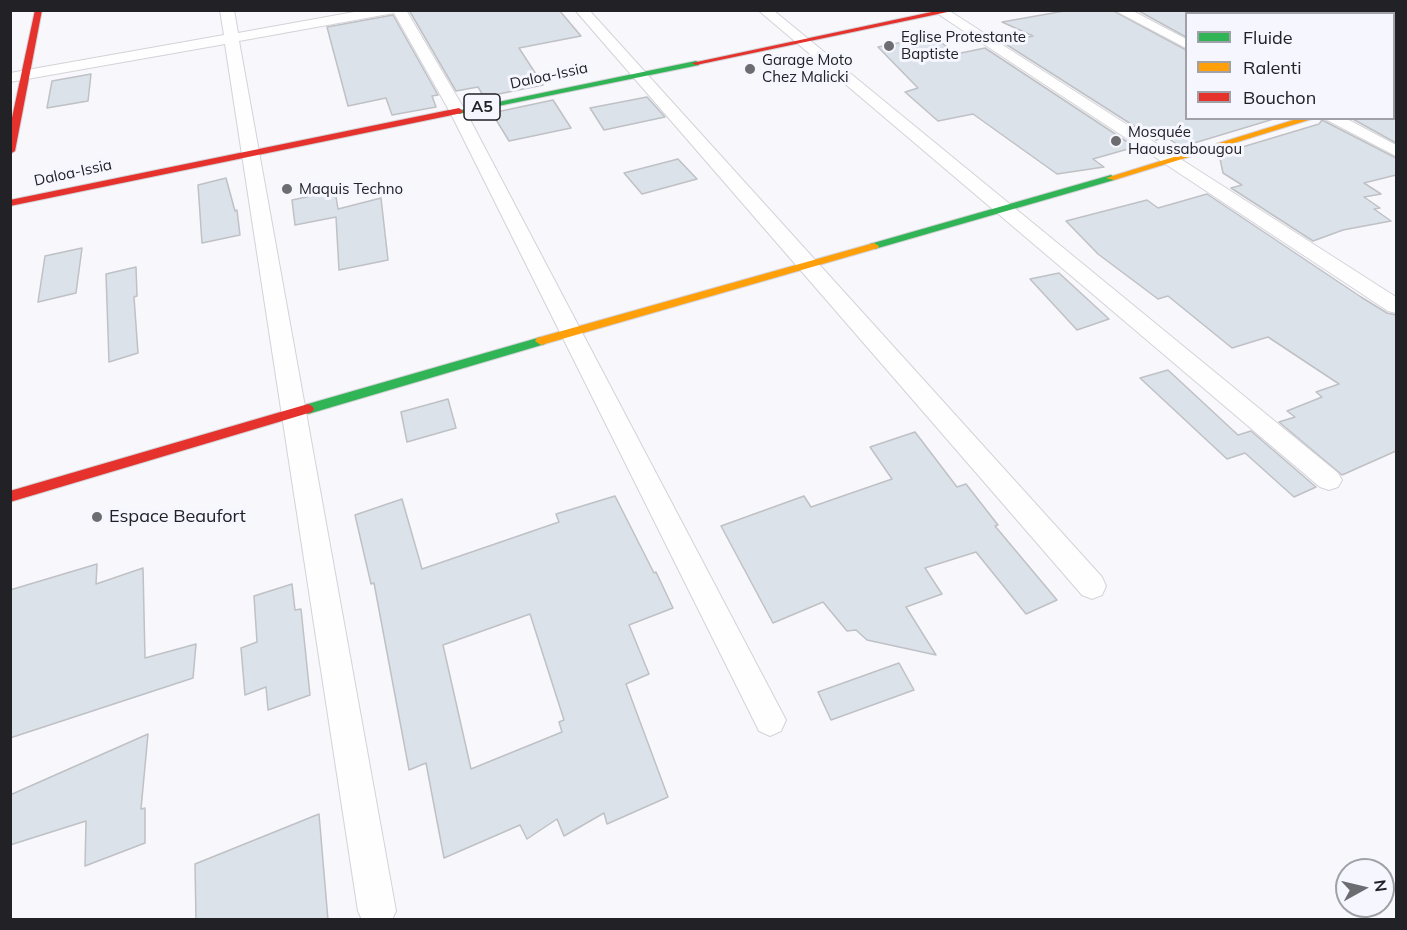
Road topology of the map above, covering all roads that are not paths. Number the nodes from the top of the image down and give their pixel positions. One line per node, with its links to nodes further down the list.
1 (39, 10): 13 (street)
2 (227, 10): 9 (street)
3 (391, 10): 9 (street)
4 (399, 10): 14 (street)
5 (581, 10): 12 (street)
6 (764, 10): 10 (street)
7 (1120, 10): 11 (street)
8 (945, 11): 10 (street, Daloa-Issia / A5); 20 (street)
9 (230, 38): 13 (street); 19 (street)
10 (801, 41): 12 (street, Daloa-Issia / A5); 22 (street)
11 (1185, 43)
12 (638, 75): 14 (street, Daloa-Issia / A5); 23 (street)
13 (18, 76): 17 (street)
14 (458, 112): 19 (street, Daloa-Issia / A5); 25 (street)
15 (1304, 120): 20 (street)
16 (1335, 120): 18 (street)
17 (10, 151)
18 (1396, 151)
19 (252, 153): 21 (street, Daloa-Issia / A5); 26 (street)
20 (1174, 160): 22 (street); 24 (street)
21 (10, 203)
22 (1002, 210): 23 (street); 27 (street)
23 (807, 265): 25 (street); 29 (street)
24 (1396, 306)
25 (571, 332): 26 (street); 30 (street)
26 (295, 414): 28 (street); 31 (street)
27 (1329, 480)
28 (10, 497)
29 (1092, 586)
30 (770, 720)
31 (377, 911)

